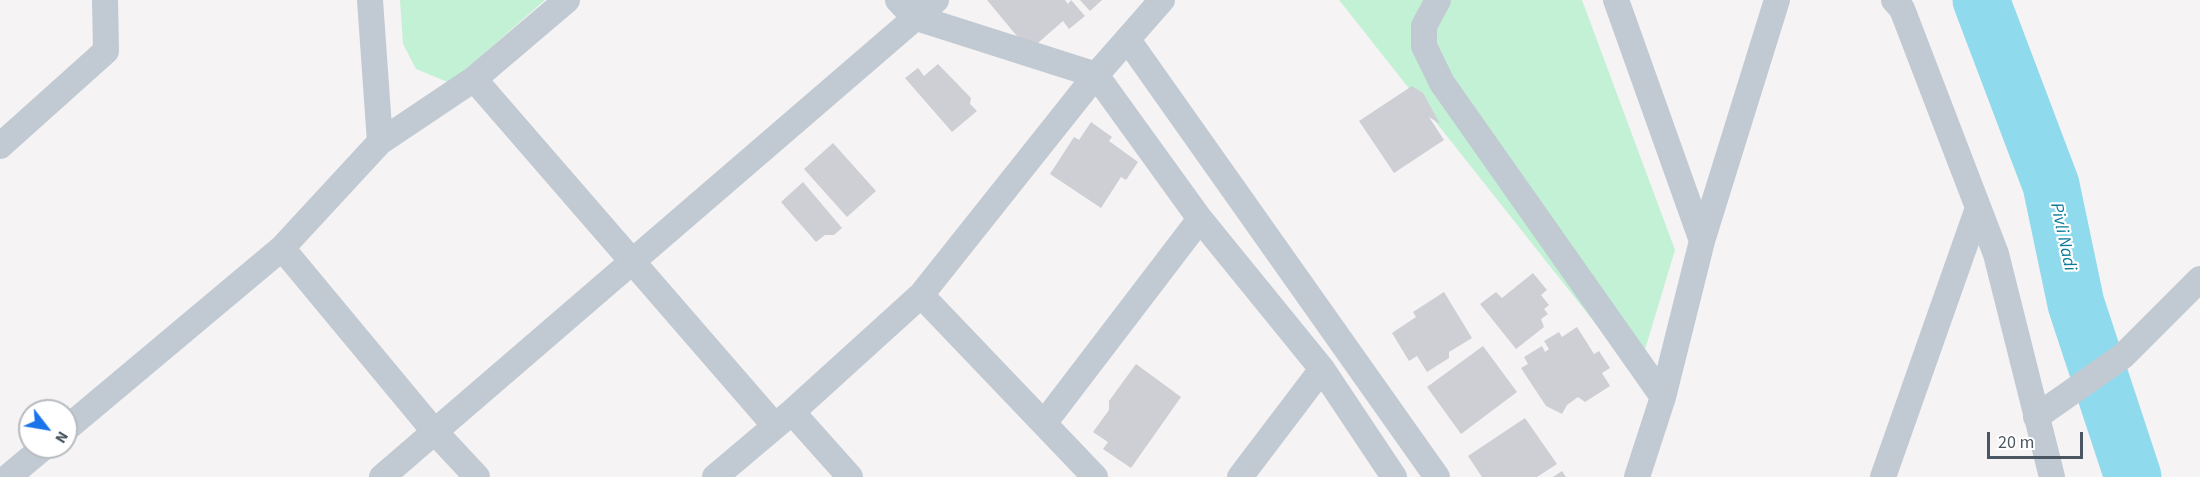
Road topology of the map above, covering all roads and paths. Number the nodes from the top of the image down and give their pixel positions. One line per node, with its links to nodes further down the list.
1 (105, 0): 15 (street)
2 (370, 0): 14 (street)
3 (567, 0): 13 (street)
4 (936, 0): 10 (street)
5 (1162, 0): 11 (street)
6 (1438, 0): 24 (street)
7 (1616, 0): 18 (street)
8 (1777, 0): 18 (street)
9 (1894, 0): 16 (street)
10 (906, 9): 12 (street); 20 (street)
11 (1128, 40): 12 (street); 39 (street)
12 (1096, 75): 17 (street); 22 (street)
13 (474, 79): 14 (street); 20 (street)
14 (380, 142): 19 (street)
15 (0, 146)
16 (1978, 208): 25 (street); 41 (street)
17 (1200, 219): 23 (street); 28 (street)
18 (1702, 241): 24 (street)
19 (282, 248): 26 (street); 29 (street)
20 (632, 261): 27 (street); 29 (street)
21 (2200, 279): 25 (street)
22 (921, 295): 27 (street); 28 (street)
23 (1322, 369): 37 (street); 38 (street)
24 (1663, 397): 40 (street)
25 (2036, 417): 42 (street)
26 (78, 419)
27 (784, 419): 34 (street); 35 (street)
28 (1045, 422): 36 (street)
29 (434, 431): 32 (street); 33 (street)
30 (30, 459): 31 (street)
31 (8, 477)
32 (382, 477)
33 (477, 477)
34 (715, 477)
35 (850, 477)
36 (1095, 477)
37 (1240, 477)
38 (1394, 477)
39 (1437, 477)
40 (1637, 477)
41 (1883, 477)
42 (2052, 477)

